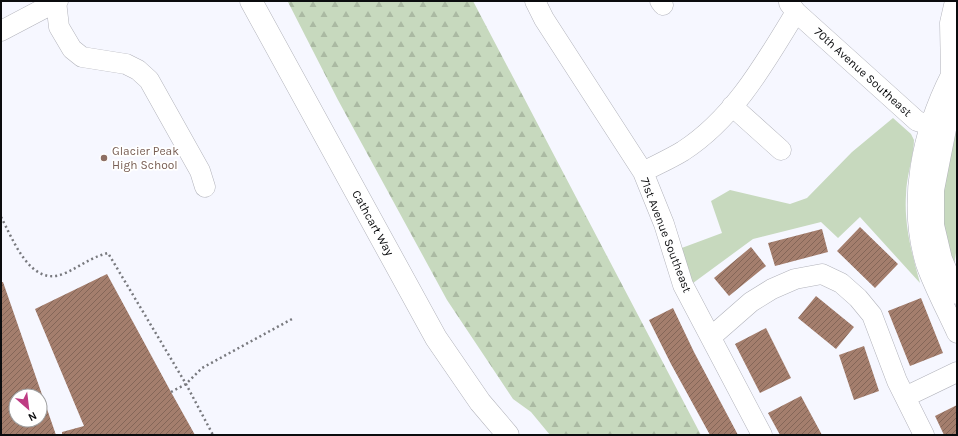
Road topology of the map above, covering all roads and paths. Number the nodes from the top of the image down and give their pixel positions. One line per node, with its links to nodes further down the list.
1 (57, 1): 6 (street); 11 (street)
2 (251, 1): 22 (main road, Cathcart Way)
3 (535, 1): 10 (street, 71st Avenue Southeast)
4 (955, 1): 8 (street)
5 (792, 7): 7 (street); 8 (street, 70th Avenue Southeast)
6 (1, 31)
7 (732, 106): 9 (street); 10 (street)
8 (938, 127): 13 (street); 15 (street)
9 (781, 150)
10 (643, 172): 16 (street, 71st Avenue Southeast)
11 (204, 187)
12 (1, 217): 18 (path)
13 (957, 294)
14 (292, 319): 18 (path)
15 (957, 334)
16 (711, 337): 20 (street); 23 (street, 71st Avenue Southeast)
17 (957, 372): 20 (street)
18 (186, 384): 19 (path); 21 (path)
19 (171, 392)
20 (905, 397): 24 (street)
21 (213, 435)
22 (508, 435)
23 (762, 435)
24 (924, 435)

